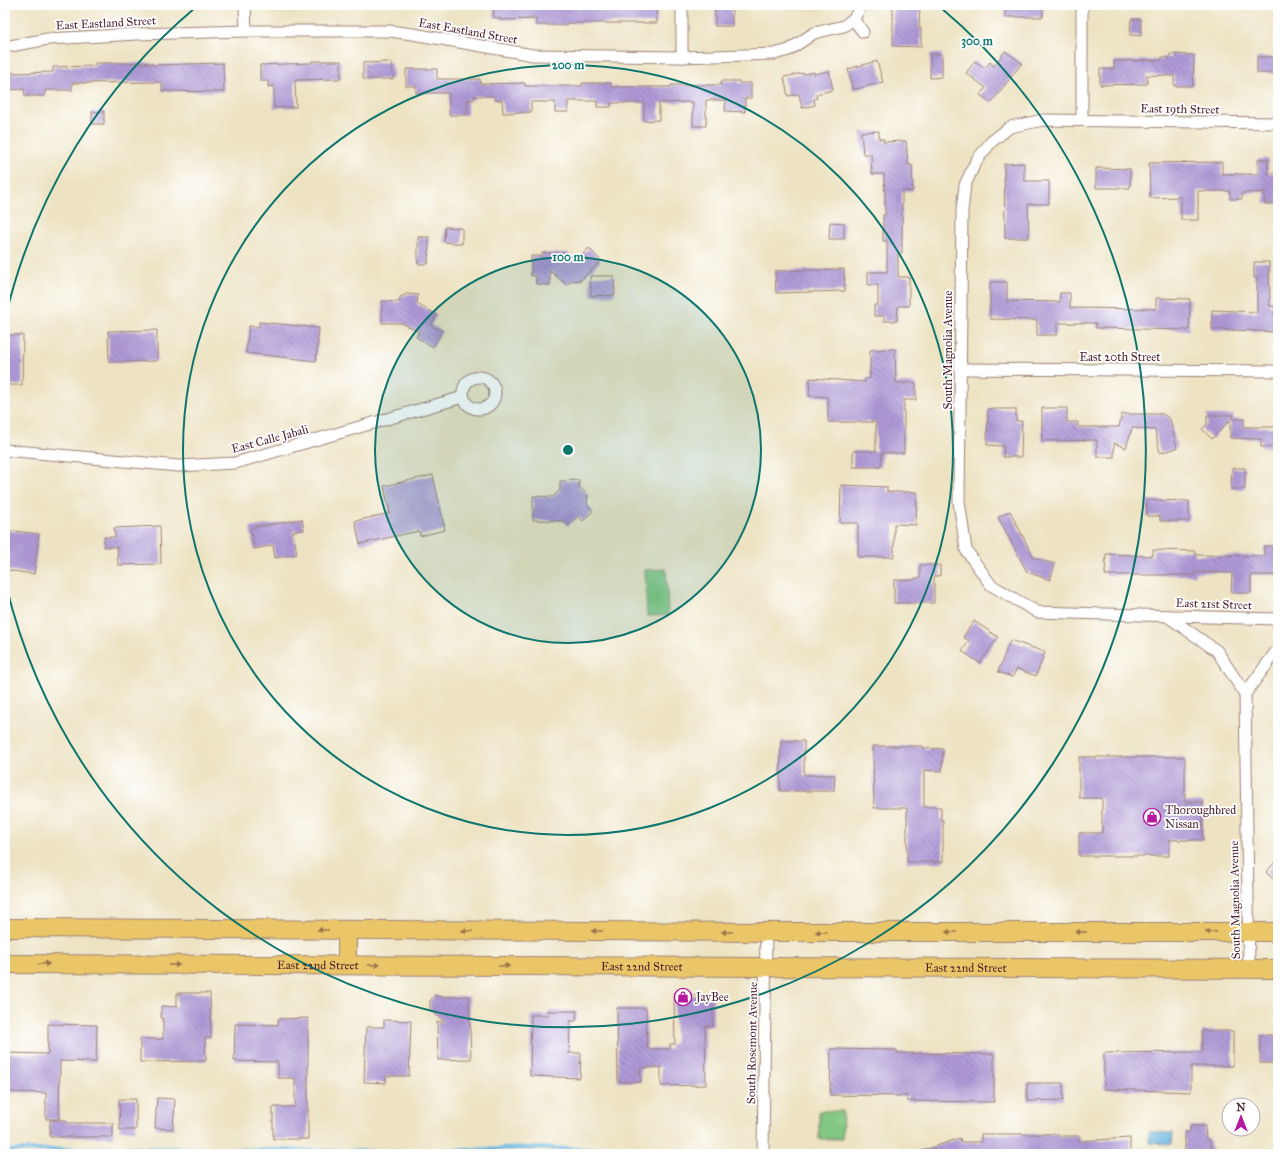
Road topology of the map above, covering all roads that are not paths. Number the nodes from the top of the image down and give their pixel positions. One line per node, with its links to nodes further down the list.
1 (245, 5): 6 (street)
2 (682, 5): 9 (street)
3 (860, 5): 5 (street)
4 (1082, 5): 10 (street)
5 (850, 22): 7 (street); 9 (street, East Eastland Street)
6 (246, 31): 8 (street, East Eastland Street); 9 (street, East Eastland Street)
7 (863, 32)
8 (5, 47)
9 (682, 57)
10 (1082, 120): 11 (street, East 19th Street); 12 (street, South Magnolia Avenue)
11 (1278, 124)
12 (962, 369): 13 (street, East 20th Street); 16 (street, South Magnolia Avenue)
13 (1278, 371)
14 (463, 397): 15 (street, East Calle Jabali)
15 (5, 450)
16 (1166, 616): 17 (street, East 21st Street); 19 (street, East 21st Street)
17 (1278, 619)
18 (1278, 649): 19 (street)
19 (1245, 694): 23 (street, South Magnolia Avenue)
20 (5, 928): 21 (main road, one-way to 20)
21 (347, 930): 22 (main road, one-way to 21); 26 (main road)
22 (766, 932): 23 (main road, one-way to 22); 27 (street, South Rosemont Avenue)
23 (1248, 932): 24 (main road); 28 (street, South Magnolia Avenue)
24 (1278, 932)
25 (5, 964): 26 (main road, East 22nd Street, one-way to 26)
26 (347, 965): 27 (main road, East 22nd Street, one-way to 27)
27 (766, 967): 28 (main road, East 22nd Street); 30 (street, South Rosemont Avenue)
28 (1249, 969): 29 (main road, East 22nd Street)
29 (1278, 969)
30 (764, 1154)

